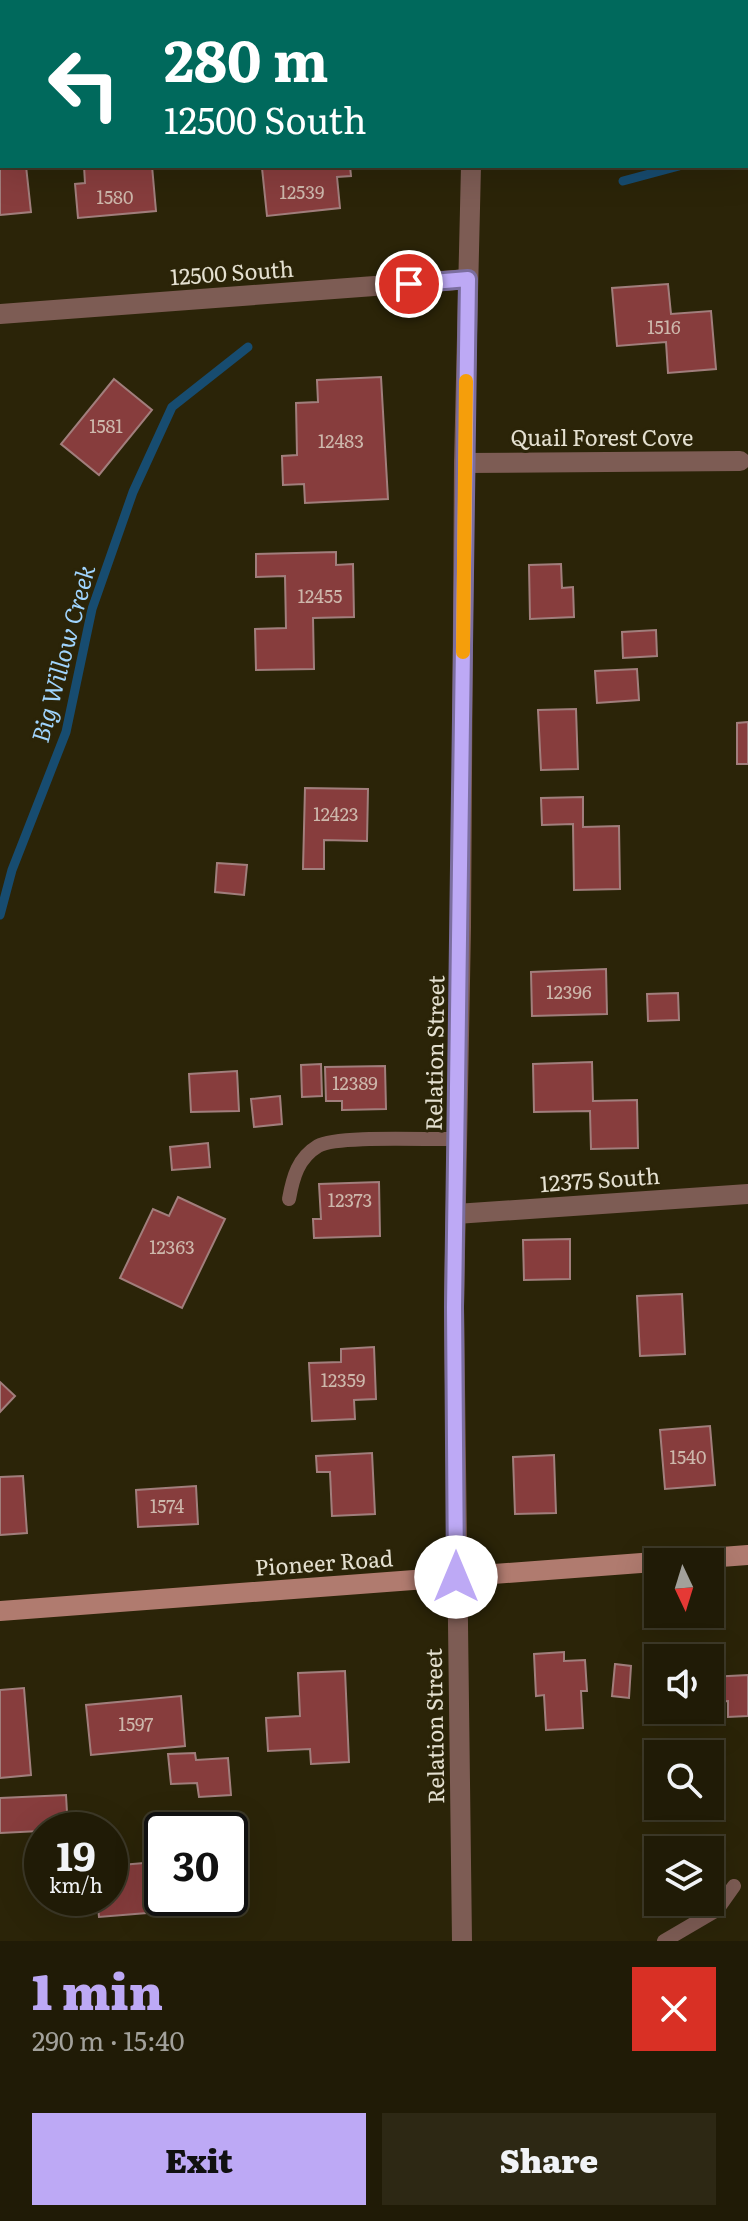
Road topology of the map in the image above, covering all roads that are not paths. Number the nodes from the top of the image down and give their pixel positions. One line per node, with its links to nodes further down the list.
1 (471, 168): 2 (street, Relation Street)
2 (468, 279): 3 (street, 12500 South); 5 (street, Relation Street)
3 (0, 314)
4 (740, 461): 5 (street, Quail Forest Cove)
5 (464, 463): 6 (street, Relation Street)
6 (457, 1139): 8 (lane); 9 (street, Relation Street)
7 (748, 1194): 9 (street, 12375 South)
8 (289, 1199)
9 (456, 1214): 11 (street, Relation Street)
10 (748, 1555): 11 (street, Pioneer Road)
11 (456, 1577): 12 (street, Pioneer Road); 14 (street, Relation Street)
12 (0, 1611)
13 (734, 1886): 15 (lane)
14 (462, 1941)
15 (664, 1941)

